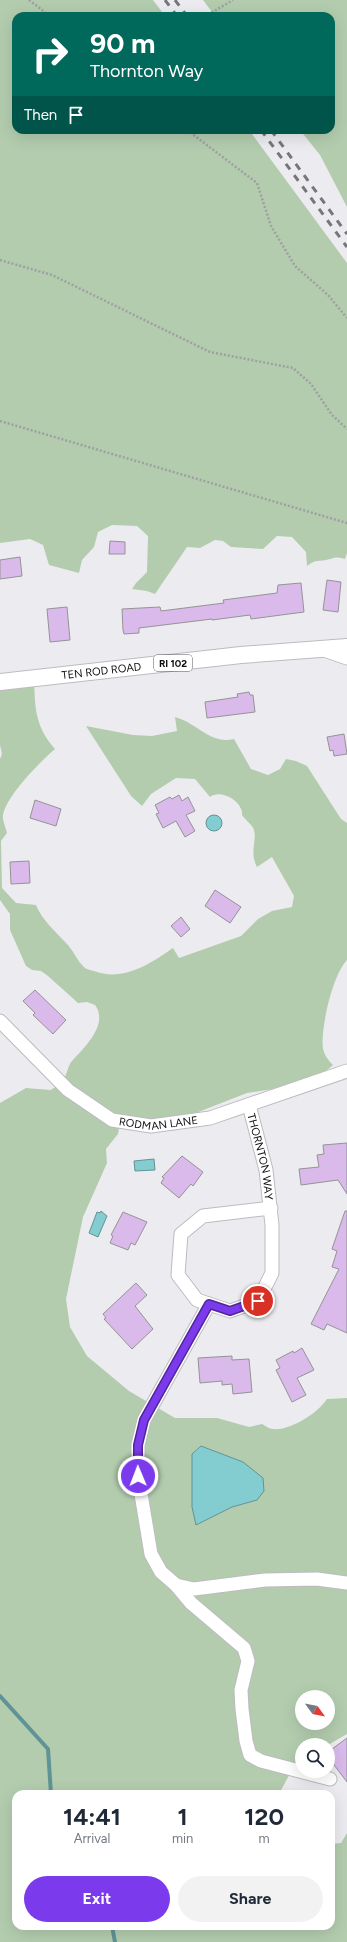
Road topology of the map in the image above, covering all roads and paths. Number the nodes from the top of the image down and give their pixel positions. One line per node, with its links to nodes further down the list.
1 (29, 0): 3 (path)
2 (233, 0): 4 (path)
3 (45, 12)
4 (213, 12)
5 (192, 134): 7 (path)
6 (0, 260): 9 (path)
7 (347, 318)
8 (0, 421): 10 (path)
9 (347, 429)
10 (347, 522)
11 (347, 647): 12 (main road, TEN ROD ROAD / RI 102)
12 (322, 649): 13 (street); 14 (main road, TEN ROD ROAD / RI 102)
13 (347, 658)
14 (0, 682)
15 (0, 1021): 17 (street, RODMAN LANE)
16 (347, 1071): 17 (street, RODMAN LANE)
17 (250, 1105): 18 (street, THORNTON WAY)
18 (271, 1208): 19 (street, THORNTON WAY); 19 (street, THORNTON WAY)
19 (209, 1304): 21 (street)
20 (347, 1583): 21 (street)
21 (176, 1585): 22 (street)
22 (330, 1779)

